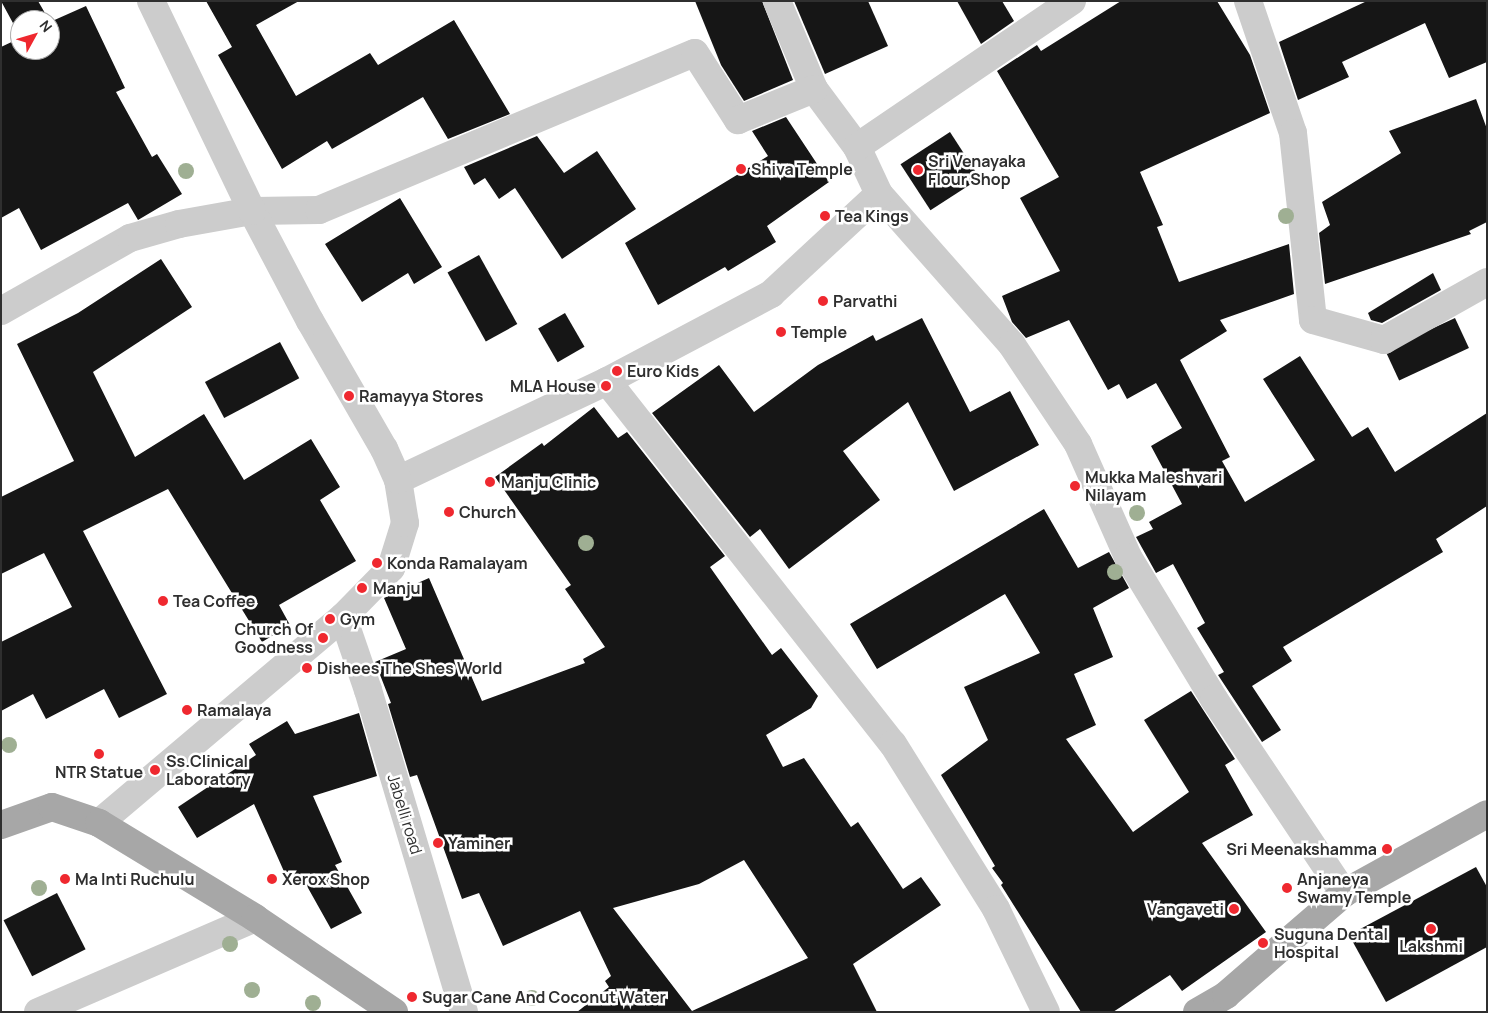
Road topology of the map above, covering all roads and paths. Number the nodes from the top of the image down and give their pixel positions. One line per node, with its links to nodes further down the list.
1 (151, 1): 8 (street)
2 (777, 1): 5 (street)
3 (1072, 1): 6 (street)
4 (1248, 1): 9 (street)
5 (814, 89): 6 (street); 8 (street)
6 (857, 147): 7 (street)
7 (879, 194): 11 (street); 17 (street)
8 (252, 211): 10 (street); 12 (street)
9 (1487, 282)
10 (1, 311)
11 (607, 381): 12 (street); 22 (street)
12 (398, 480): 13 (street)
13 (342, 617): 15 (street); 21 (street, Jabelli road)
14 (1484, 821): 17 (main road)
15 (99, 823): 16 (main road); 18 (main road)
16 (1, 825)
17 (1344, 893): 23 (main road)
18 (254, 918): 19 (street); 20 (main road)
19 (38, 1012)
20 (394, 1012)
21 (464, 1012)
22 (1046, 1012)
23 (1197, 1012)

